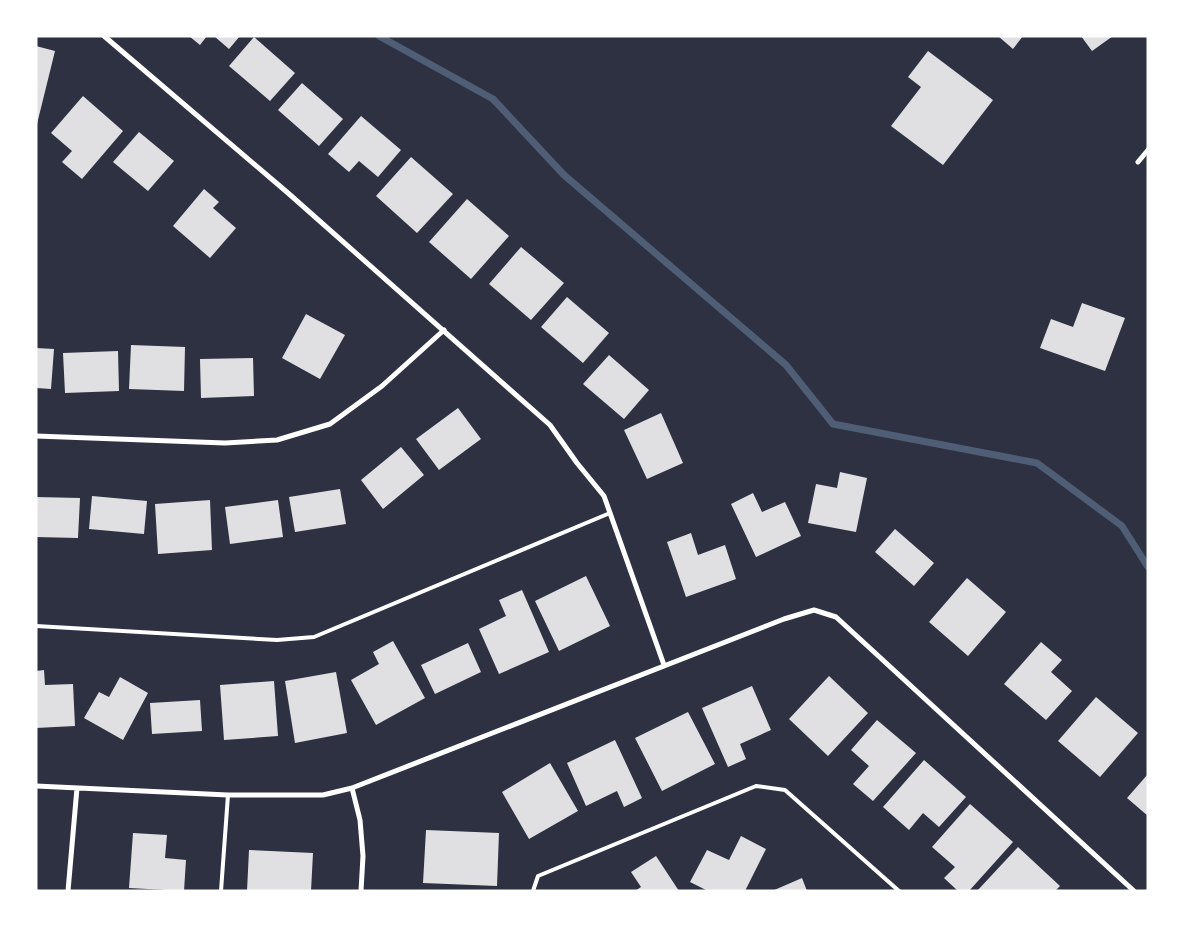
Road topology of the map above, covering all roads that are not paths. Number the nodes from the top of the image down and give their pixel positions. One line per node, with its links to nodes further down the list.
1 (104, 36): 4 (street)
2 (1148, 150): 3 (street)
3 (1138, 162)
4 (444, 330): 5 (street); 6 (street)
5 (36, 436)
6 (610, 513): 7 (lane); 8 (street)
7 (36, 626)
8 (664, 665): 11 (street); 18 (street)
9 (36, 786): 10 (street)
10 (77, 788): 12 (street); 13 (street)
11 (352, 788): 12 (street); 15 (street)
12 (228, 795): 14 (lane)
13 (68, 891)
14 (221, 891)
15 (361, 891)
16 (533, 891): 17 (lane)
17 (899, 891)
18 (1134, 891)

